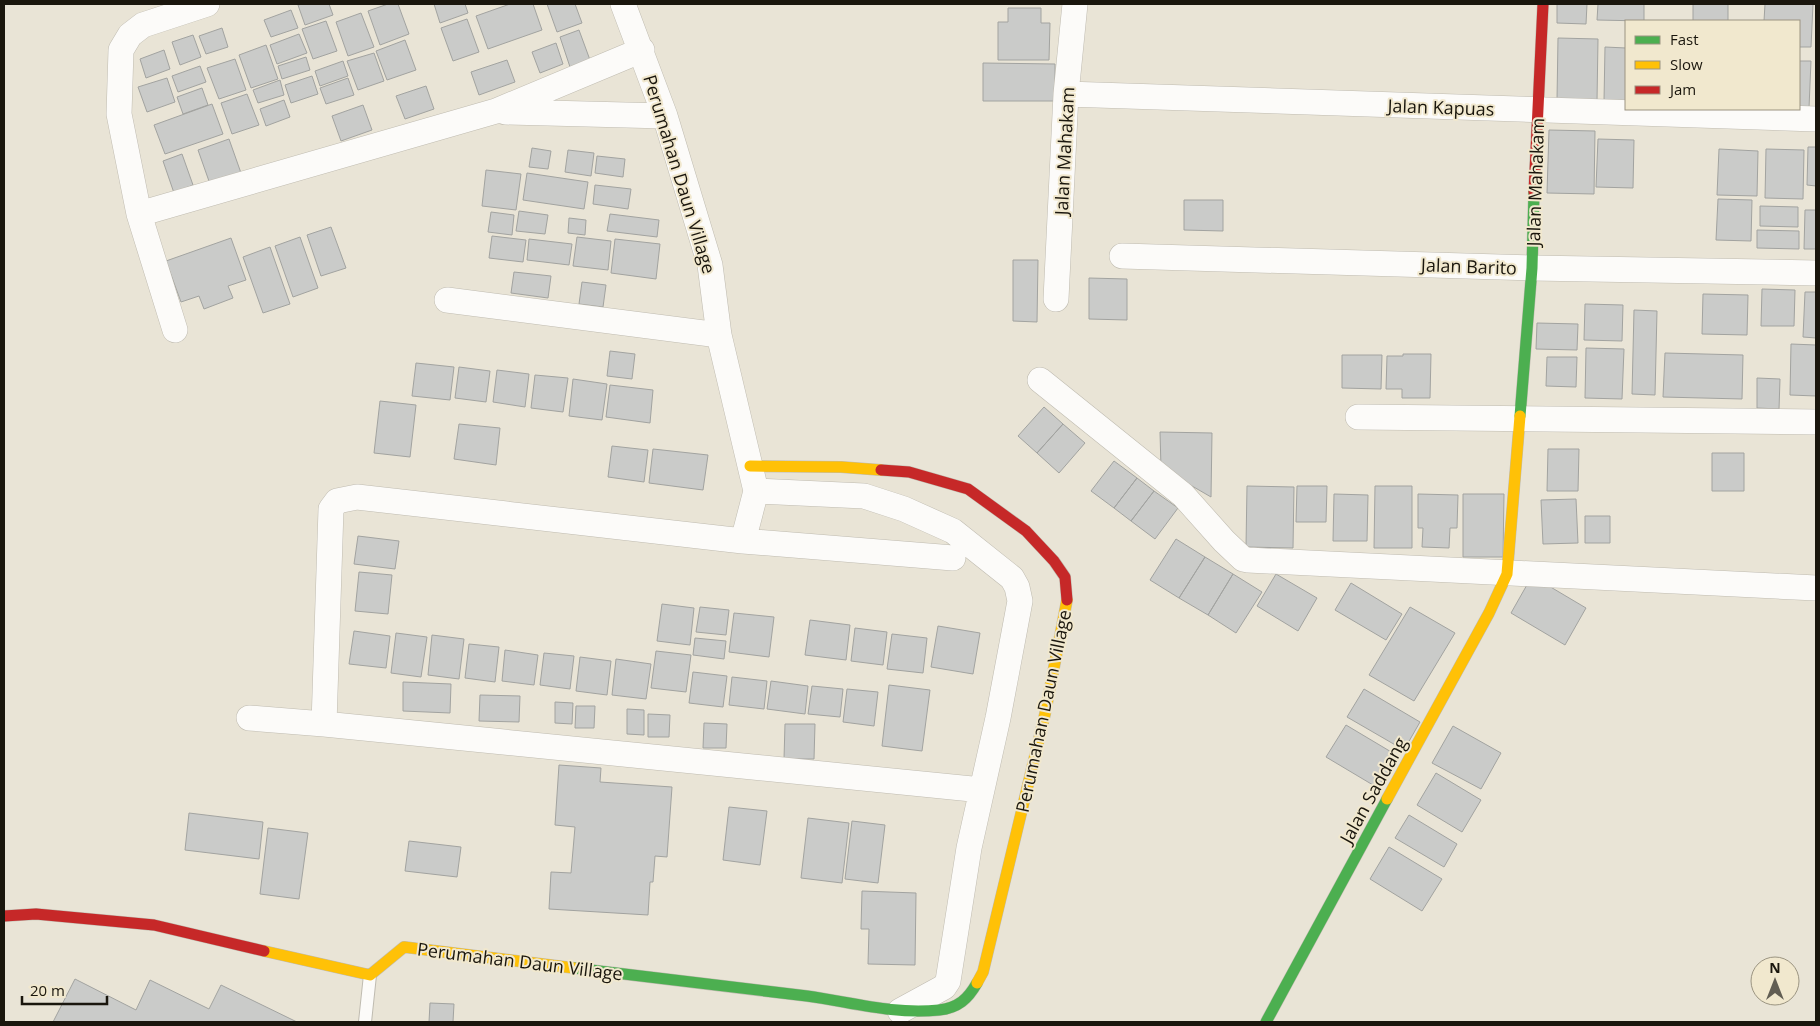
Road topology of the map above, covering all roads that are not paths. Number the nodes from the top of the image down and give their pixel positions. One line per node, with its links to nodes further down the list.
1 (207, 4): 11 (street)
2 (623, 4): 5 (street, Perumahan Daun Village)
3 (1075, 4): 6 (street, Jalan Mahakam)
4 (1543, 4): 7 (street, Jalan Mahakam)
5 (642, 50): 8 (street); 9 (street, Perumahan Daun Village)
6 (1066, 94): 7 (street, Jalan Kapuas); 15 (street, Jalan Mahakam)
7 (1537, 111): 10 (street, Jalan Kapuas); 13 (street, Jalan Mahakam)
8 (496, 112): 9 (street); 11 (street)
9 (665, 116): 18 (street, Perumahan Daun Village)
10 (1816, 119)
11 (139, 214): 17 (street)
12 (1122, 256): 13 (street, Jalan Barito)
13 (1532, 268): 14 (street, Jalan Barito); 21 (street, Jalan Mahakam)
14 (1816, 273)
15 (1056, 299)
16 (447, 300): 18 (street)
17 (175, 330)
18 (719, 335): 23 (street, Perumahan Daun Village)
19 (1040, 380): 27 (street)
20 (1358, 416): 21 (street)
21 (1519, 419): 22 (street); 27 (street, Jalan Mahakam)
22 (1816, 422)
23 (750, 466): 24 (street, Perumahan Daun Village); 34 (street, Perumahan Daun Village)
24 (756, 492): 25 (street); 31 (street)
25 (743, 541): 26 (street); 30 (street)
26 (953, 558)
27 (1507, 574): 28 (street); 37 (street, Jalan Saddang)
28 (1816, 588)
29 (249, 718): 30 (street)
30 (324, 724): 31 (street)
31 (982, 790): 34 (street)
32 (4, 916): 33 (street)
33 (370, 975): 35 (street, Perumahan Daun Village); 36 (lane)
34 (940, 1007): 35 (street, Perumahan Daun Village)
35 (900, 1011)
36 (365, 1022)
37 (1266, 1022)

